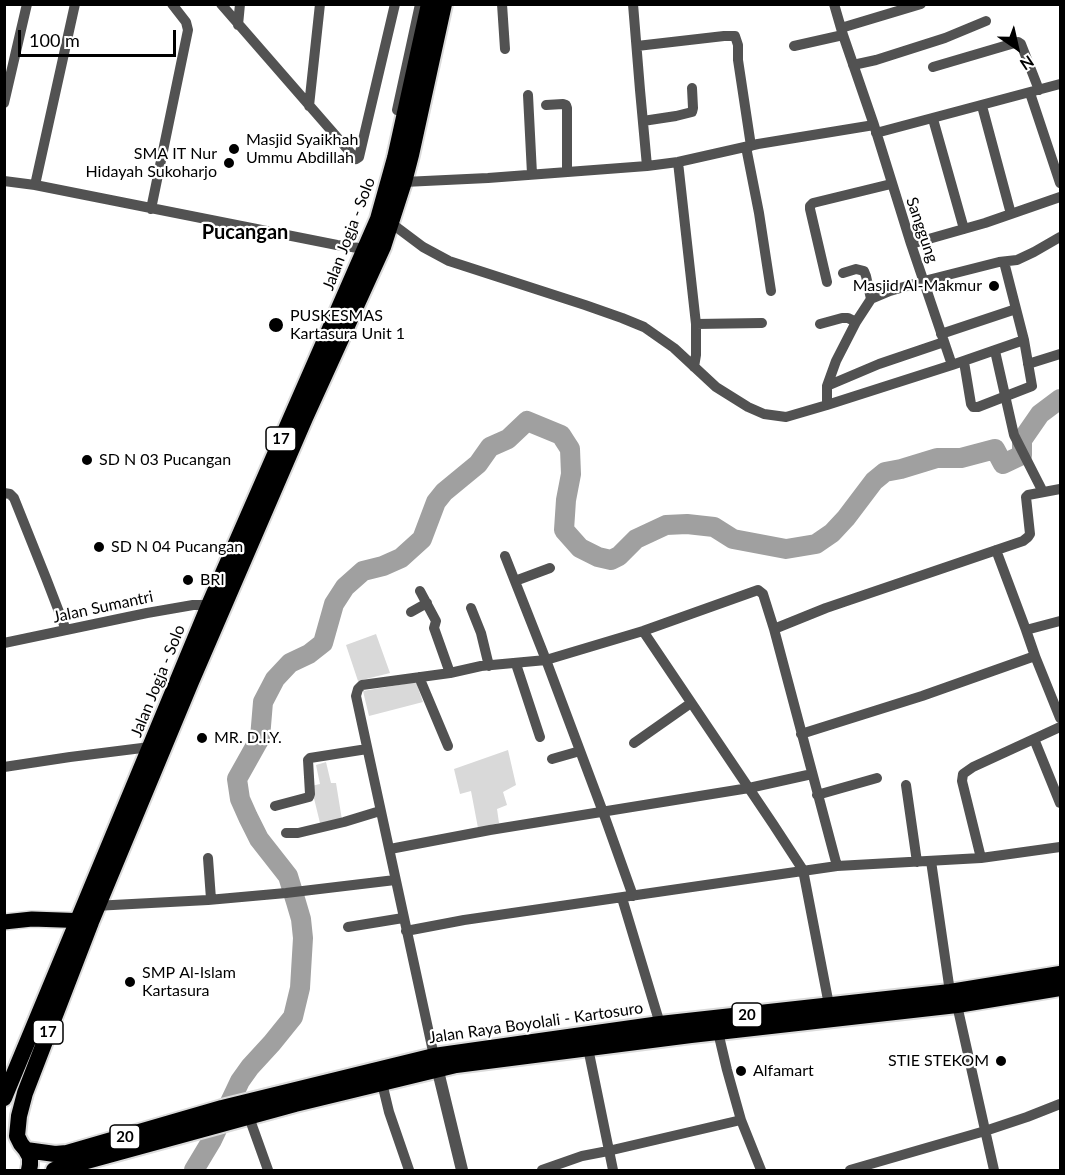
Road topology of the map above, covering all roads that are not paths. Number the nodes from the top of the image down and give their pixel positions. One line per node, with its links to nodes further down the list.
1 (27, 4): 27 (street)
2 (75, 4): 43 (street)
3 (172, 4): 45 (street)
4 (221, 4): 16 (street)
5 (240, 4): 16 (street)
6 (320, 4): 29 (street)
7 (395, 4): 29 (street)
8 (420, 4): 39 (street)
9 (429, 4): 39 (highway, Jalan Jogja - Solo / 17)
10 (444, 4): 39 (highway, Jalan Jogja - Solo / 17)
11 (502, 4): 20 (street)
12 (633, 4): 18 (street)
13 (834, 4): 17 (street, Sanggung)
14 (921, 4): 17 (street)
15 (986, 21): 21 (street)
16 (238, 25): 29 (street)
17 (842, 31): 19 (street); 21 (street, Sanggung)
18 (637, 46): 32 (street); 34 (street)
19 (794, 46)
20 (505, 49)
21 (853, 65): 33 (street, Sanggung)
22 (933, 67): 25 (street)
23 (1060, 84): 25 (street)
24 (692, 87): 32 (street)
25 (1035, 91): 30 (street); 41 (street)
26 (528, 95): 38 (street)
27 (4, 103)
28 (546, 105): 37 (street)
29 (309, 106)
30 (982, 106): 31 (street); 46 (street)
31 (933, 119): 33 (street); 48 (street)
32 (643, 121): 36 (street)
33 (875, 129): 34 (street); 42 (street, Sanggung)
34 (748, 146): 35 (street); 56 (street)
35 (678, 162): 36 (street); 61 (street)
36 (647, 166): 37 (street)
37 (567, 171): 38 (street)
38 (532, 174): 39 (street)
39 (398, 178): 47 (highway, Jalan Jogja - Solo / 17); 51 (highway, Jalan Jogja - Solo / 17)
40 (4, 181): 43 (street)
41 (1060, 183)
42 (891, 184): 50 (street, Sanggung); 55 (street)
43 (35, 185): 45 (street)
44 (1060, 197): 46 (street)
45 (151, 208): 51 (street)
46 (1011, 214): 48 (street)
47 (391, 224): 70 (street); 74 (highway, Jalan Jogja - Solo / 17)
48 (964, 229): 50 (street)
49 (1060, 237): 52 (street)
50 (911, 244): 54 (street, Sanggung)
51 (366, 249): 74 (highway, Jalan Jogja - Solo / 17)
52 (1004, 262): 54 (street); 58 (street)
53 (843, 273): 57 (street)
54 (924, 281): 57 (street); 63 (street, Sanggung)
55 (827, 282)
56 (771, 291)
57 (871, 299): 60 (street)
58 (1016, 309): 63 (street); 64 (street)
59 (762, 322): 61 (street)
60 (856, 322): 62 (street); 71 (street)
61 (696, 324): 70 (street)
62 (820, 324)
63 (943, 338): 69 (street, Sanggung); 71 (street)
64 (1024, 340): 65 (street); 68 (street)
65 (995, 351): 67 (street); 72 (street)
66 (1060, 354): 68 (street)
67 (964, 362): 69 (street); 72 (street)
68 (1028, 364): 72 (street)
69 (952, 365): 73 (street)
70 (694, 367): 73 (street)
71 (827, 386): 73 (street)
72 (1007, 397): 76 (street)
73 (827, 405)
74 (298, 416): 84 (highway, Jalan Jogja - Solo / 17); 133 (highway, Jalan Jogja - Solo / 17)
75 (1060, 489): 76 (street)
76 (1043, 492): 78 (street)
77 (4, 493): 89 (street)
78 (996, 550): 88 (street); 90 (street)
79 (505, 556): 81 (street)
80 (550, 568): 81 (street)
81 (515, 581): 94 (street)
82 (420, 591): 83 (street)
83 (427, 603): 86 (street); 97 (street)
84 (208, 605): 89 (street, Jalan Sumantri); 107 (highway, Jalan Jogja - Solo / 17)
85 (471, 608): 96 (street)
86 (411, 612)
87 (1060, 621): 90 (street)
88 (774, 629): 91 (street); 102 (street)
89 (66, 630): 92 (street, Jalan Sumantri)
90 (1026, 630): 93 (street)
91 (643, 631): 94 (street); 99 (street)
92 (4, 644)
93 (1035, 656): 100 (street); 102 (street)
94 (546, 660): 95 (street); 109 (street)
95 (516, 664): 96 (street); 103 (street)
96 (489, 666): 97 (street)
97 (450, 673): 98 (street)
98 (419, 677): 106 (street); 108 (street)
99 (691, 703): 105 (street); 115 (street)
100 (1060, 718)
101 (1060, 727): 104 (street)
102 (801, 734): 112 (street)
103 (540, 737)
104 (1034, 739): 117 (street); 125 (street)
105 (634, 743)
106 (448, 746)
107 (150, 747): 111 (street); 133 (highway, Jalan Jogja - Solo / 17)
108 (367, 749): 118 (street); 119 (street)
109 (580, 751): 110 (street); 120 (street)
110 (552, 759)
111 (4, 767)
112 (812, 774): 115 (street); 116 (street)
113 (877, 778): 116 (street)
114 (906, 785): 127 (street)
115 (749, 788): 120 (street); 129 (street)
116 (817, 795): 128 (street)
117 (1060, 803)
118 (275, 806)
119 (380, 812): 121 (street); 123 (street)
120 (603, 812): 123 (street); 131 (street)
121 (286, 833)
122 (1060, 847): 125 (street)
123 (390, 849): 130 (street)
124 (208, 858): 132 (street)
125 (981, 858): 126 (street)
126 (931, 861): 127 (street); 140 (street)
127 (917, 862): 128 (street)
128 (837, 866): 129 (street)
129 (803, 870): 131 (street); 141 (street)
130 (395, 880): 132 (street); 134 (street)
131 (628, 897): 137 (street); 142 (street)
132 (211, 899): 133 (street)
133 (88, 913): 135 (main road); 147 (highway, 17); 152 (highway, 17)
134 (403, 918): 136 (street); 137 (street)
135 (4, 922)
136 (348, 927)
137 (406, 931): 145 (street)
138 (1060, 974): 140 (highway, Jalan Raya Boyolali - Kartosuro / 20)
139 (1060, 988): 140 (highway, Jalan Raya Boyolali - Kartosuro / 20)
140 (954, 998): 141 (highway, Jalan Raya Boyolali - Kartosuro / 20); 143 (highway, Jalan Raya Boyolali - Kartosuro / 20); 151 (street)
141 (829, 1005): 142 (highway, Jalan Raya Boyolali - Kartosuro / 20)
142 (660, 1024): 145 (highway, Jalan Raya Boyolali - Kartosuro / 20)
143 (718, 1032): 144 (highway, Jalan Raya Boyolali - Kartosuro / 20); 150 (street)
144 (588, 1048): 145 (highway, Jalan Raya Boyolali - Kartosuro / 20); 153 (street)
145 (436, 1062): 146 (highway, Jalan Raya Boyolali - Kartosuro / 20); 149 (highway, Jalan Raya Boyolali - Kartosuro / 20); 158 (street)
146 (382, 1083): 149 (highway, Jalan Raya Boyolali - Kartosuro / 20); 157 (street)
147 (4, 1098)
148 (1060, 1104): 151 (street)
149 (237, 1112): 152 (highway, Jalan Raya Boyolali - Kartosuro / 20); 155 (highway, Jalan Raya Boyolali - Kartosuro / 20); 156 (street)
150 (741, 1120): 153 (street); 161 (street)
151 (985, 1131): 162 (street); 163 (street)
152 (17, 1146): 154 (highway, 17)
153 (608, 1151): 159 (street); 160 (street)
154 (29, 1170)
155 (54, 1170)
156 (268, 1170)
157 (408, 1170)
158 (462, 1170)
159 (542, 1170)
160 (613, 1170)
161 (761, 1170)
162 (850, 1170)
163 (994, 1170)

